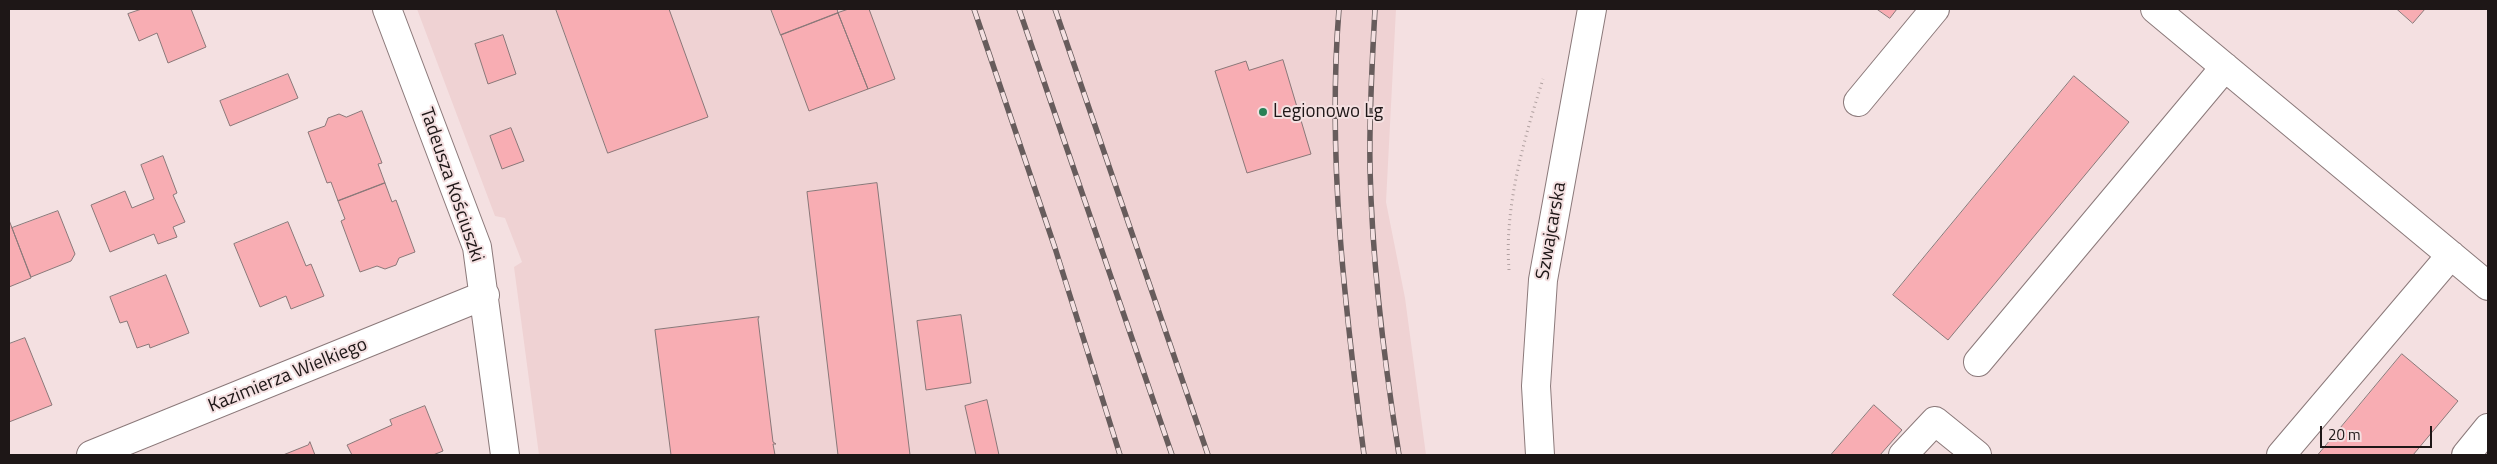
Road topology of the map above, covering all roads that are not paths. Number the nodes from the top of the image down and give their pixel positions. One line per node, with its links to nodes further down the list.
1 (388, 9): 9 (street, Tadeusza Kościuszki)
2 (1592, 9): 14 (street, Szwajcarska)
3 (1935, 9): 6 (street)
4 (2155, 9): 5 (street)
5 (2225, 67): 7 (street); 10 (street)
6 (1858, 102)
7 (2450, 255): 8 (street); 17 (street)
8 (2488, 286)
9 (485, 295): 12 (street, Kazimierza Wielkiego); 13 (street, Tadeusza Kościuszki)
10 (1978, 362)
11 (2488, 428): 18 (street)
12 (91, 455)
13 (505, 455)
14 (1540, 455)
15 (1903, 455): 16 (street)
16 (1977, 455)
17 (2281, 455)
18 (2466, 455)

